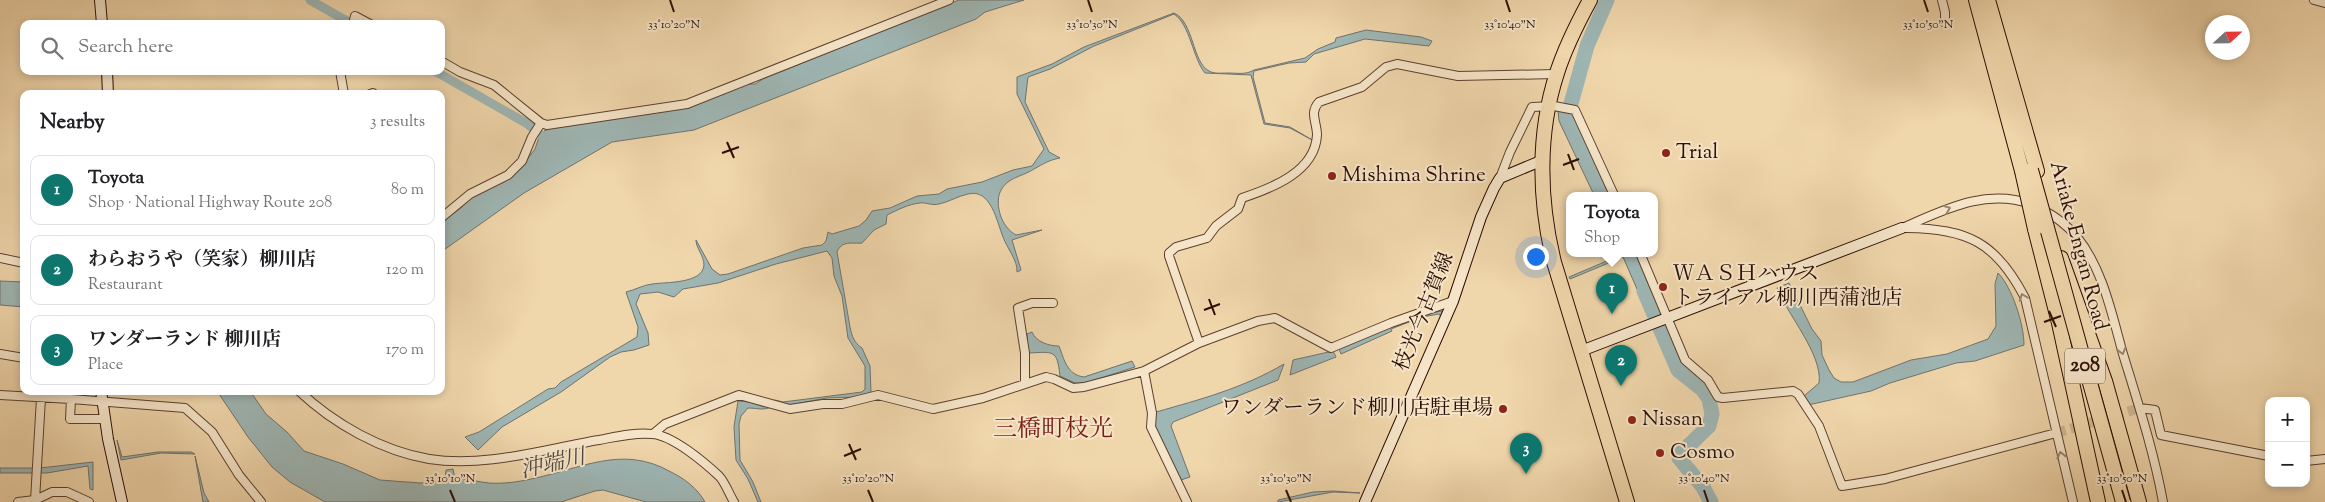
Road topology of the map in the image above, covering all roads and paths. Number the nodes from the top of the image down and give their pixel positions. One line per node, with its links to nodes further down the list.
1 (100, 0): 10 (main road)
2 (949, 0): 21 (street)
3 (1590, 0): 15 (highway)
4 (1942, 0): 13 (street)
5 (1976, 0): 23 (highway)
6 (1984, 0): 23 (highway, Ariake Engan Road / 208)
7 (1988, 0): 23 (highway, Ariake Engan Road / 208)
8 (2314, 0): 9 (street)
9 (2325, 3)
10 (102, 20)
11 (354, 20): 12 (street)
12 (362, 20)
13 (1945, 23)
14 (445, 63): 21 (street)
15 (1556, 74): 20 (highway); 35 (street)
16 (107, 75): 18 (main road)
17 (341, 75): 19 (street)
18 (108, 90)
19 (343, 90)
20 (1550, 107): 22 (highway); 24 (street); 25 (street)
21 (540, 125): 26 (street)
22 (1543, 160): 24 (main road); 36 (highway)
23 (2030, 171): 30 (highway, Ariake Engan Road / 208); 63 (highway, bridge); 64 (highway, Ariake Engan Road / 208, bridge)
24 (1500, 178): 32 (main road, 枝光今古賀線)
25 (1613, 192)
26 (445, 215)
27 (1902, 228): 34 (main road); 46 (street, one-way to 46); 48 (street, one-way to 27)
28 (1642, 257): 34 (street)
29 (0, 258): 31 (street)
30 (2060, 258): 65 (highway, Ariake Engan Road / 208); 66 (highway)
31 (20, 262)
32 (1453, 301): 35 (street); 60 (main road, 枝光今古賀線)
33 (1053, 303): 40 (street)
34 (1667, 318): 36 (main road); 48 (street)
35 (1199, 343): 39 (street)
36 (1581, 350): 61 (highway)
37 (0, 354): 38 (street)
38 (20, 357)
39 (1144, 371): 40 (street); 59 (street)
40 (1025, 384): 49 (street)
41 (0, 395): 44 (street)
42 (304, 395): 49 (street)
43 (101, 396): 45 (street); 47 (main road); 57 (street)
44 (41, 398): 45 (street); 53 (street)
45 (71, 399): 47 (street)
46 (2140, 408): 50 (street); 67 (street)
47 (104, 419): 56 (main road)
48 (2056, 433): 62 (street, one-way to 48)
49 (653, 434): 58 (street)
50 (2265, 455)
51 (2325, 459): 52 (street)
52 (2310, 460)
53 (35, 500): 54 (street); 55 (street)
54 (18, 502)
55 (88, 502)
56 (122, 502)
57 (261, 502)
58 (734, 502)
59 (1187, 502)
60 (1365, 502)
61 (1626, 502)
62 (2073, 502)
63 (2098, 502)
64 (2123, 502)
65 (2128, 502)
66 (2139, 502)
67 (2163, 502)

